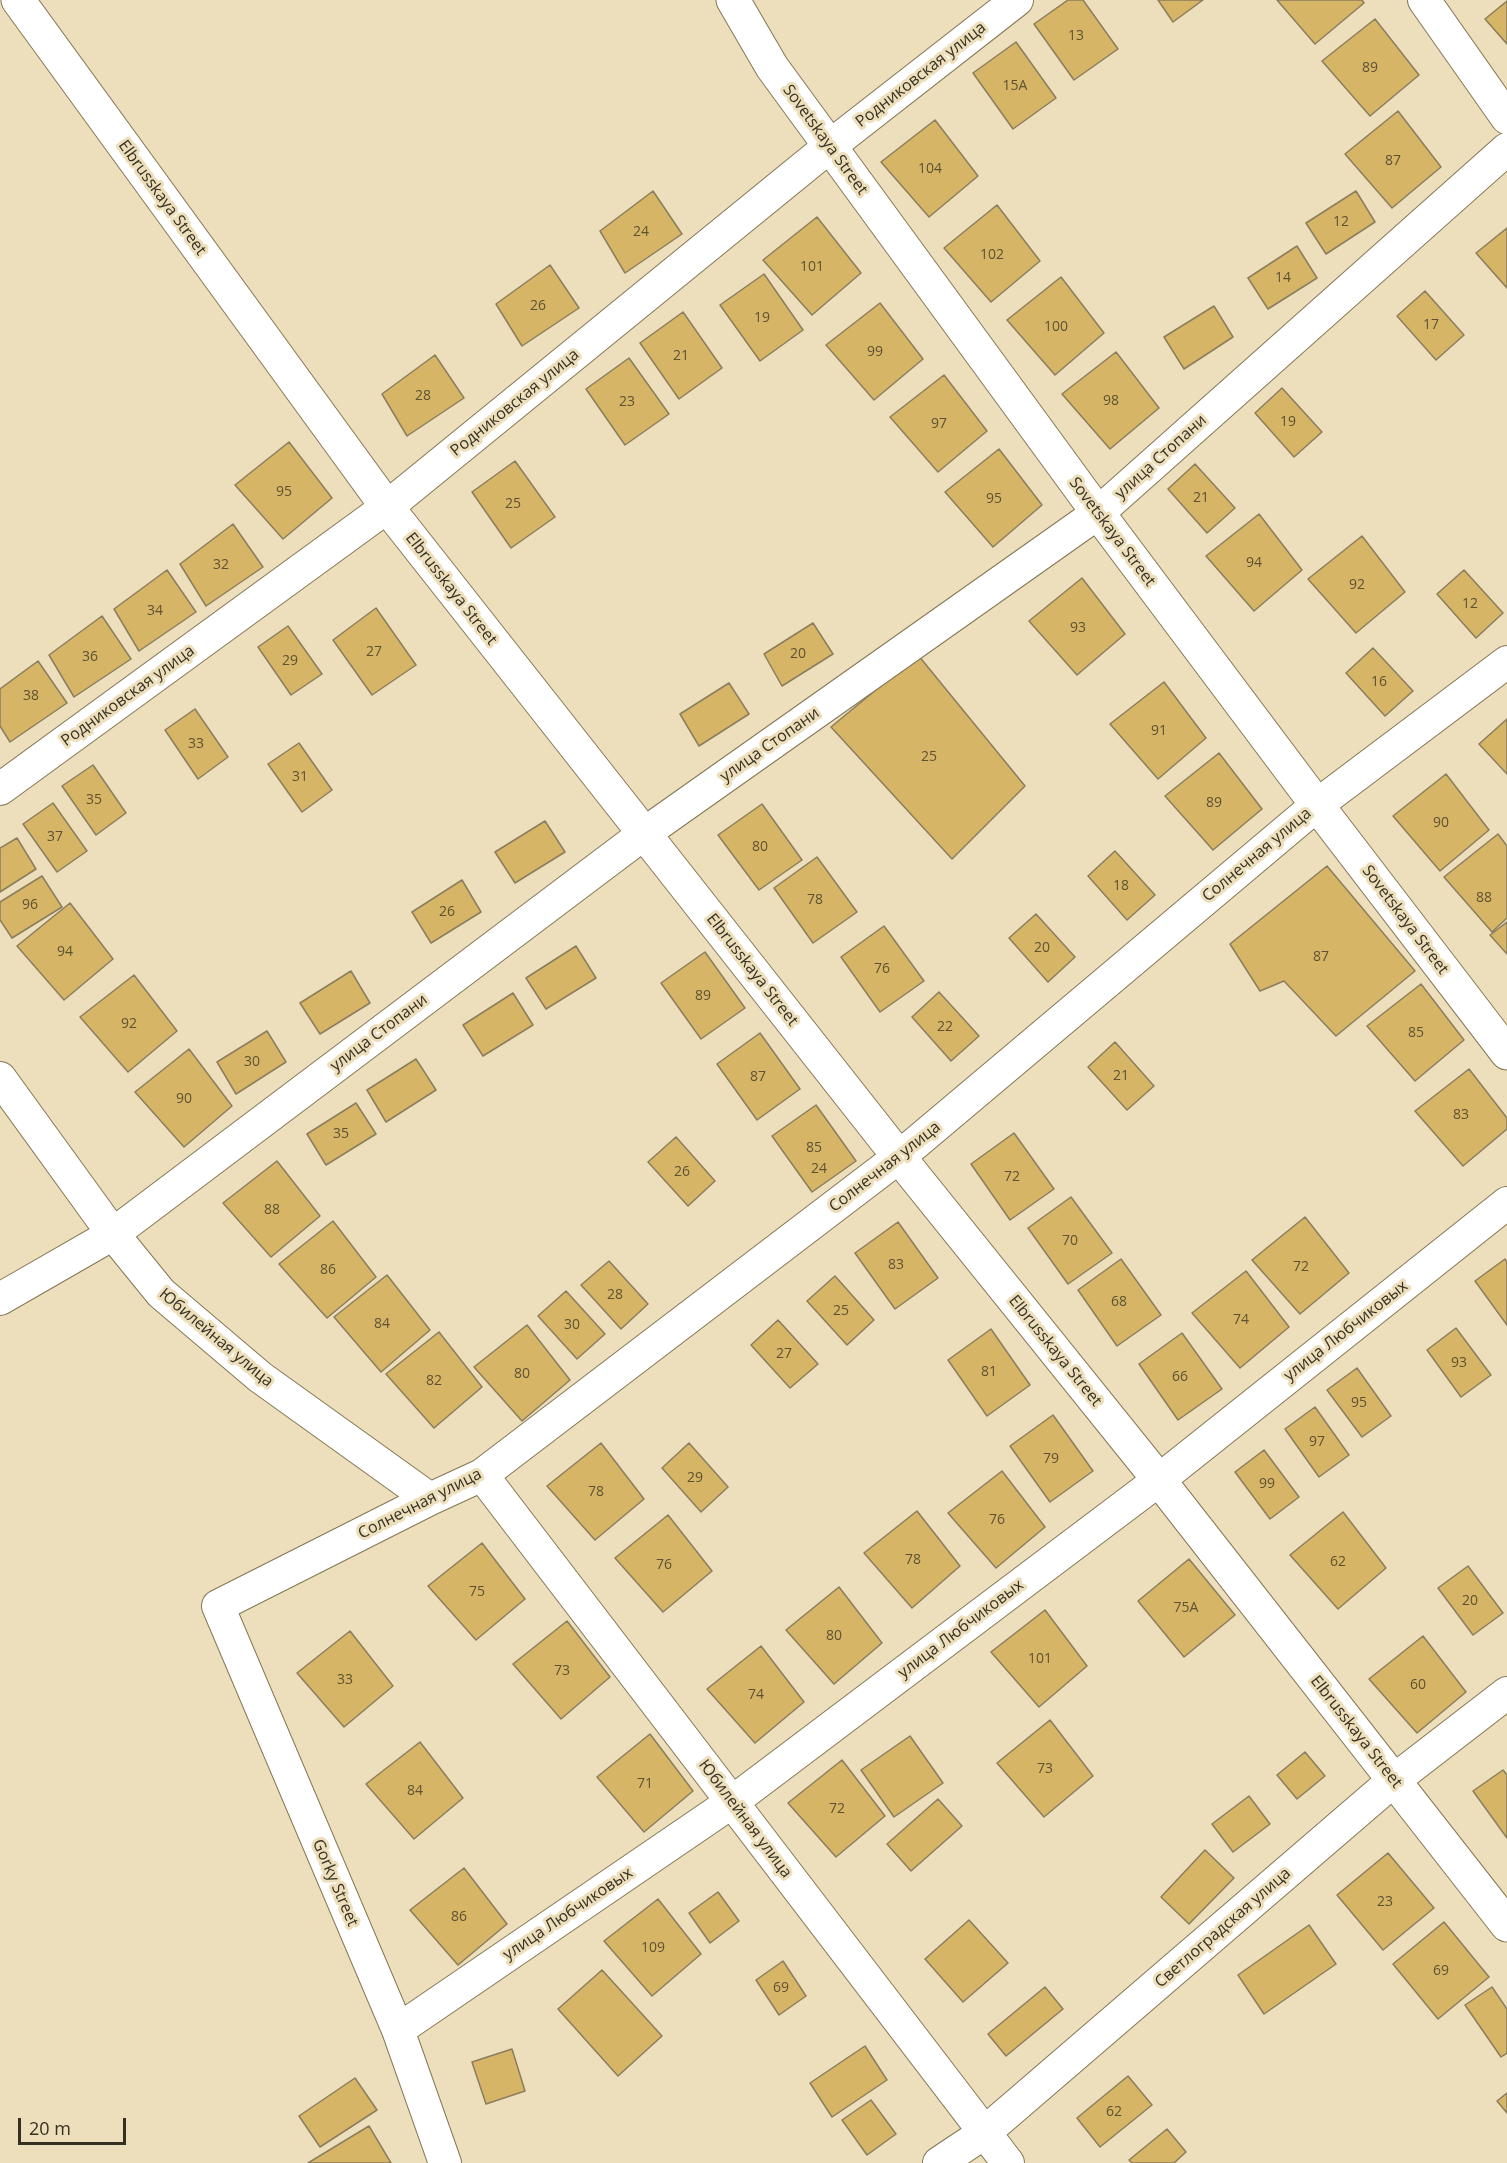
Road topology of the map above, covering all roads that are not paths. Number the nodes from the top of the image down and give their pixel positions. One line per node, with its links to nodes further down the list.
1 (18, 0): 8 (street, Elbrusskaya Street)
2 (733, 0): 6 (street, Sovetskaya Street)
3 (1017, 0): 6 (street, Родниковская улица)
4 (1424, 0): 5 (street)
5 (1507, 118)
6 (830, 146): 8 (street, Родниковская улица); 9 (street, Sovetskaya Street)
7 (1507, 149): 9 (street, улица Стопани)
8 (387, 507): 11 (street, Родниковская улица); 13 (street, Elbrusskaya Street)
9 (1098, 513): 12 (street, Sovetskaya Street); 13 (street, улица Стопани)
10 (1507, 662): 12 (street, Солнечная улица)
11 (0, 789)
12 (1317, 805): 14 (street, Sovetskaya Street); 16 (street, Солнечная улица)
13 (645, 833): 16 (street, Elbrusskaya Street); 18 (street, улица Стопани)
14 (1507, 1053)
15 (0, 1078): 18 (street, Юбилейная улица)
16 (899, 1157): 20 (street, Солнечная улица); 21 (street, Elbrusskaya Street)
17 (1507, 1203): 21 (street, улица Любчиковых)
18 (113, 1234): 19 (street, улица Стопани); 22 (street, Юбилейная улица)
19 (0, 1299)
20 (482, 1475): 22 (street, Солнечная улица); 26 (street, Юбилейная улица)
21 (1159, 1480): 25 (street, Elbrusskaya Street); 26 (street, улица Любчиковых)
22 (430, 1499): 23 (street, Солнечная улица)
23 (218, 1606): 28 (street, Gorky Street)
24 (1507, 1693): 25 (street, Светлоградская улица)
25 (1393, 1781): 27 (street, Elbrusskaya Street); 29 (street, Светлоградская улица)
26 (732, 1802): 28 (street, улица Любчиковых); 29 (street, Юбилейная улица)
27 (1507, 1925)
28 (398, 2030): 30 (street, Gorky Street)
29 (984, 2133): 31 (street, Светлоградская улица); 32 (street, Юбилейная улица)
30 (445, 2163)
31 (939, 2163)
32 (1008, 2163)

